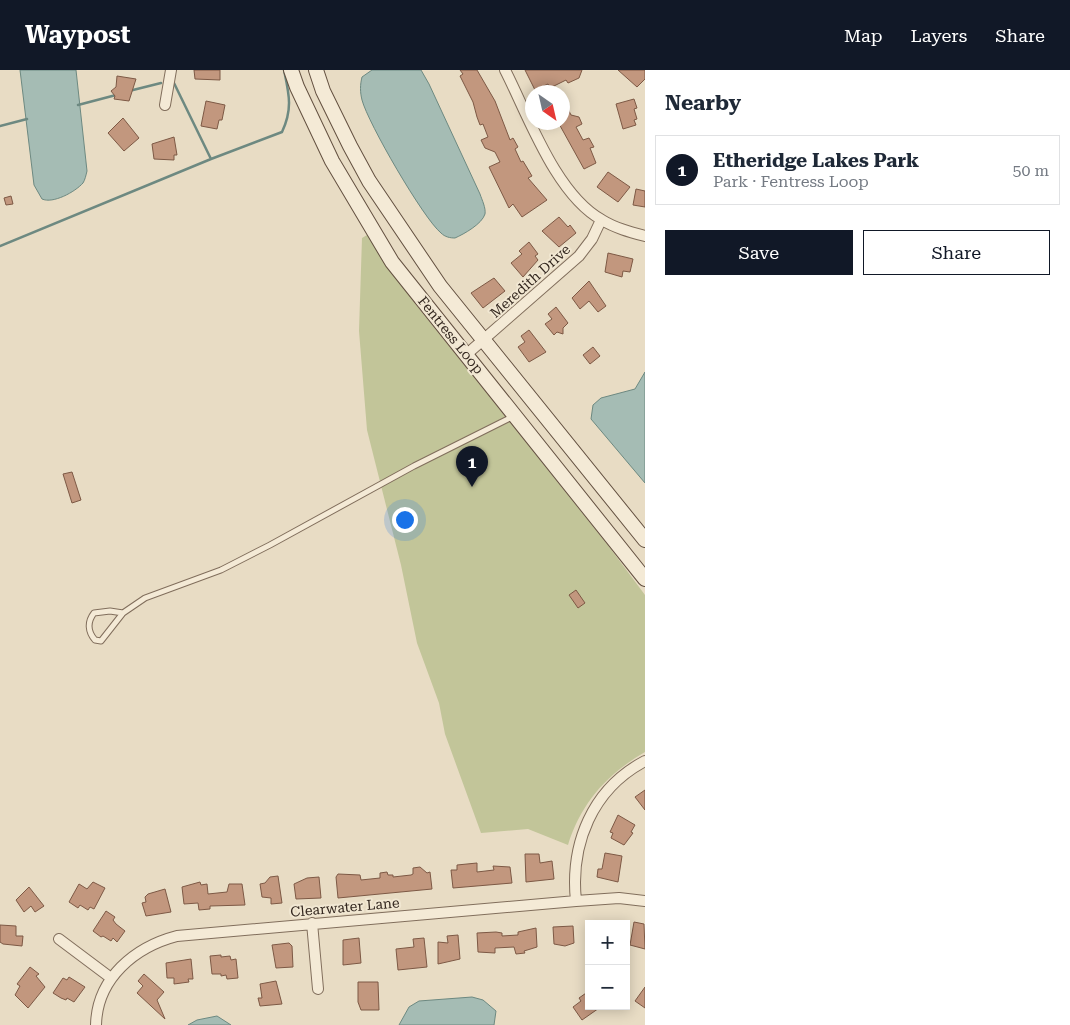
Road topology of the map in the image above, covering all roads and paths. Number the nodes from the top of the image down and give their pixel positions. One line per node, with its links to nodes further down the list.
1 (171, 70): 5 (street)
2 (291, 70): 9 (street, Fentress Loop)
3 (316, 70): 8 (street, Fentress Loop)
4 (505, 70): 6 (street)
5 (165, 105)
6 (601, 220): 7 (street); 8 (street, Meredith Drive)
7 (645, 236)
8 (485, 340): 9 (street, Meredith Drive); 11 (street, Fentress Loop)
9 (467, 354): 10 (street, Fentress Loop)
10 (515, 416): 12 (street, Fentress Loop); 13 (lane)
11 (645, 540)
12 (645, 579)
13 (122, 613): 13 (lane)
14 (645, 761): 15 (street)
15 (576, 901): 16 (street, Clearwater Lane); 17 (street, Clearwater Lane)
16 (645, 901)
17 (312, 923): 19 (street, Clearwater Lane); 20 (street)
18 (59, 939): 19 (street)
19 (111, 978): 21 (street, Clearwater Lane)
20 (318, 989)
21 (96, 1025)

